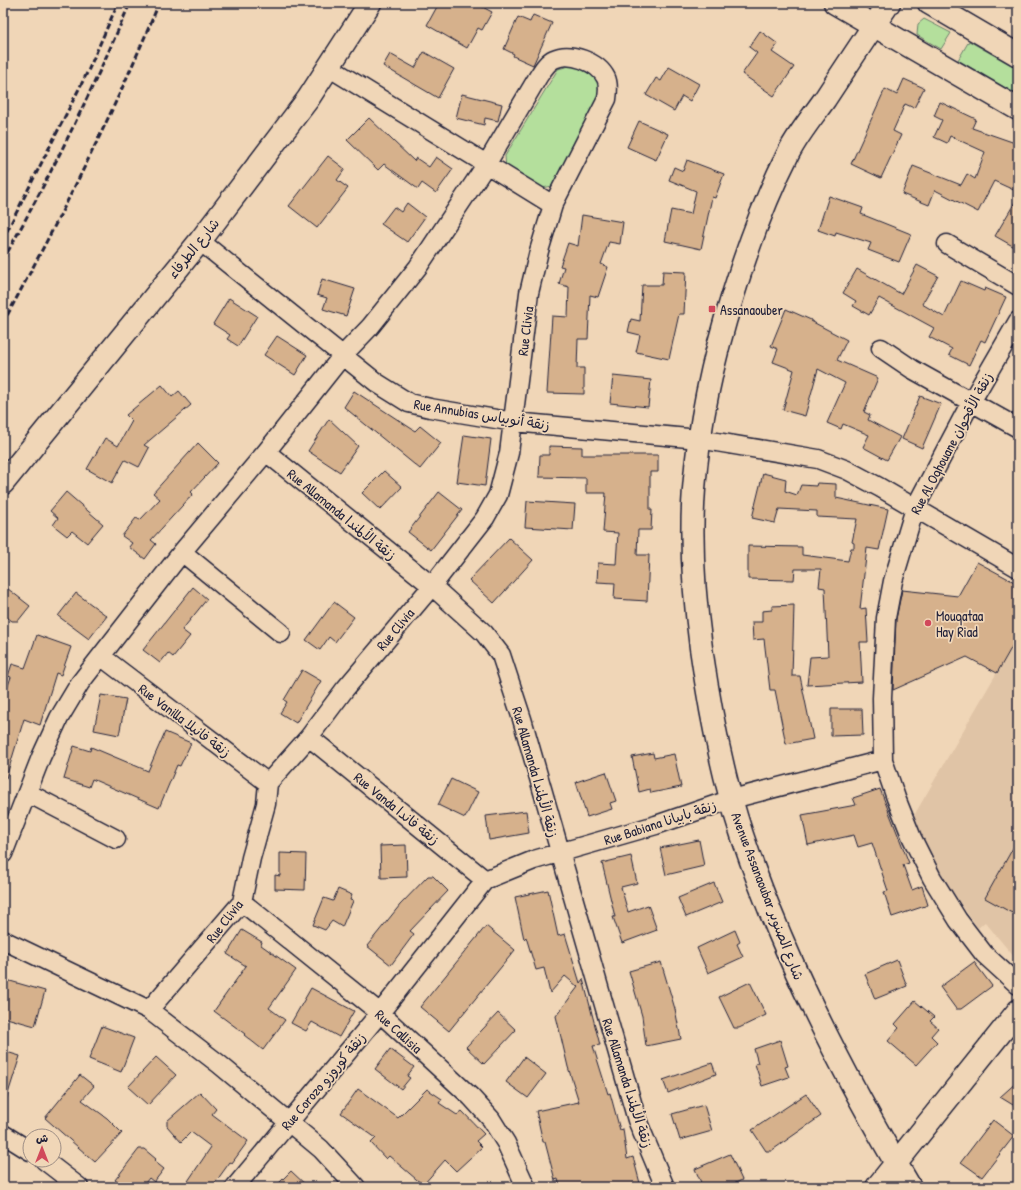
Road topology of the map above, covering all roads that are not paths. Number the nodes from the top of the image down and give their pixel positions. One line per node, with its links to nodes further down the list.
1 (370, 3): 7 (street, شارع الطرفاء)
2 (835, 3): 5 (street)
3 (889, 3): 5 (street, Avenue Assanaoubar شارع الصنوبر)
4 (929, 3): 6 (street)
5 (873, 26): 8 (street); 20 (street, Avenue Assanaoubar شارع الصنوبر)
6 (1018, 54)
7 (330, 68): 9 (street); 11 (street, شارع الطرفاء)
8 (1018, 109)
9 (486, 165): 10 (street); 10 (street, Rue Clivia); 16 (street, Rue Clivia)
10 (553, 205): 18 (street, Rue Clivia)
11 (200, 241): 16 (street, Rue Annubias زنقة أنوبياس); 22 (street, شارع الطرفاء)
12 (947, 244): 13 (street)
13 (1018, 286)
14 (1018, 320): 17 (street, Rue Al Oqhouane زنقة الأقحوان)
15 (881, 348): 17 (street)
16 (343, 355): 18 (street, Rue Annubias زنقة أنوبياس); 21 (street, Rue Clivia)
17 (971, 402): 19 (street); 23 (street, Rue Al Oqhouane زنقة الأقحوان)
18 (514, 422): 20 (street, Rue Annubias زنقة أنوبياس); 26 (street, Rue Clivia)
19 (1018, 428)
20 (699, 439): 23 (street, Rue Annubias زنقة أنوبياس); 33 (street, Avenue Assanaoubar شارع الصنوبر)
21 (266, 452): 24 (street, Rue Clivia); 26 (street, Rue Allamanda زنقة الألمندا)
22 (3, 483)
23 (914, 508): 25 (street, Rue Annubias زنقة أنوبياس); 30 (street, Rue Al Oqhouane زنقة الأقحوان)
24 (182, 552): 27 (street); 28 (street, Rue Clivia)
25 (1018, 568)
26 (432, 586): 29 (street, Rue Clivia); 35 (street, Rue Allamanda زنقة الألمندا)
27 (281, 634)
28 (102, 657): 31 (street, Rue Vanilla زنقة فانيلا); 32 (street, Rue Clivia)
29 (309, 737): 31 (street, Rue Clivia); 37 (street, Rue Vanda زنقة فاندا)
30 (883, 760): 33 (street, Rue Babiana زنقة بابيانا); 40 (street, Rue Al Oqhouane زنقة الأقحوان)
31 (268, 784): 38 (street, Rue Clivia)
32 (28, 793): 34 (street); 36 (street, Rue Clivia)
33 (732, 799): 35 (street, Rue Babiana زنقة بابيانا); 47 (street, Avenue Assanaoubar شارع الصنوبر)
34 (116, 839)
35 (559, 853): 37 (street, Rue Babiana زنقة بابيانا); 53 (street, Rue Allamanda زنقة الألمندا)
36 (3, 854)
37 (485, 880): 43 (street, Rue Corozo زنقة كوروزو)
38 (242, 902): 41 (street, Rue Clivia); 43 (street, Rue Callisia)
39 (3, 940): 41 (street)
40 (1018, 985)
41 (149, 1010): 44 (street)
42 (1018, 1011): 47 (street)
43 (380, 1013): 44 (street, Rue Corozo زنقة كوروزو); 52 (street, Rue Callisia)
44 (289, 1122): 50 (street, Rue Corozo زنقة كوروزو); 51 (street)
45 (3, 1134): 46 (street)
46 (22, 1146)
47 (896, 1163): 54 (street); 55 (street, Avenue Assanaoubar شارع الصنوبر)
48 (54, 1168): 49 (street)
49 (79, 1187)
50 (235, 1187)
51 (356, 1187)
52 (526, 1187)
53 (665, 1187)
54 (877, 1187)
55 (910, 1187)

